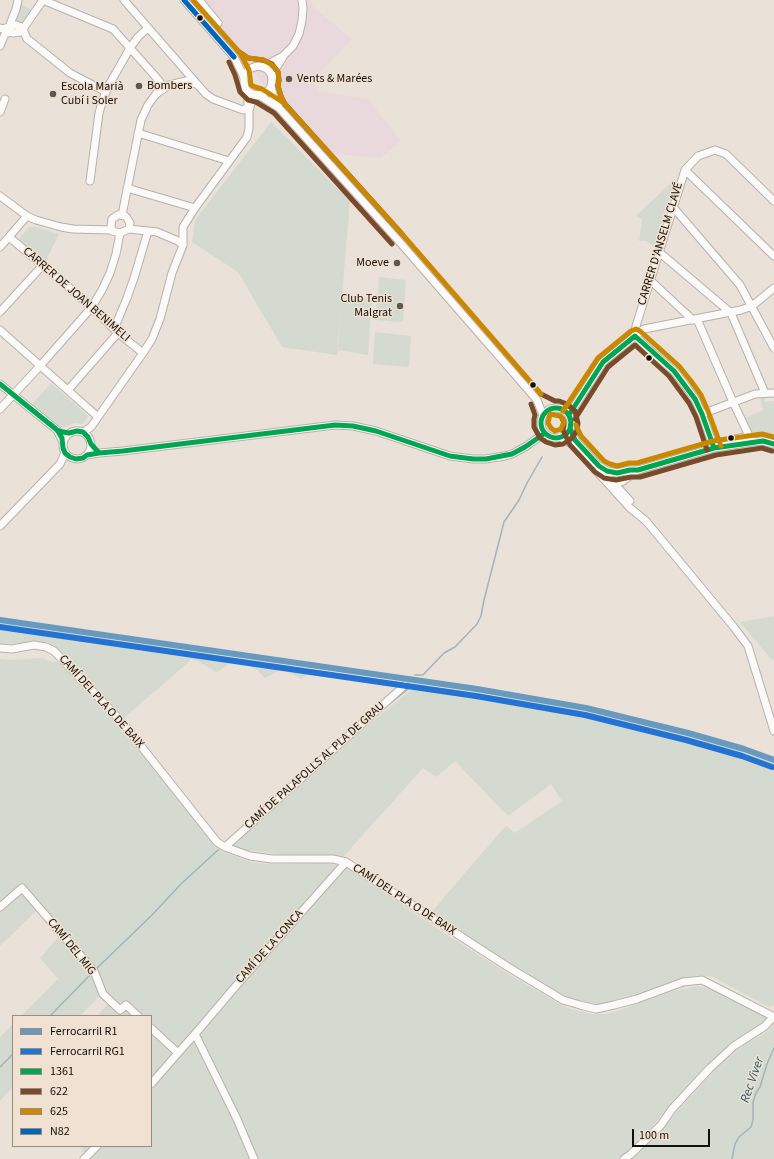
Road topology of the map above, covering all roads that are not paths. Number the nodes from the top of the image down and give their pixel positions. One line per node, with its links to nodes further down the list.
1 (18, 0): 10 (street)
2 (43, 0): 9 (street); 12 (street)
3 (124, 0): 8 (street)
4 (184, 0): 14 (street)
5 (199, 0): 7 (street)
6 (302, 0): 13 (street)
7 (218, 23)
8 (148, 28): 12 (street); 19 (street)
9 (23, 29): 10 (street); 22 (street)
10 (6, 30): 11 (street)
11 (0, 46)
12 (130, 48): 21 (street); 22 (street)
13 (283, 56): 16 (street); 18 (street)
14 (234, 57): 15 (street); 17 (street)
15 (254, 67): 16 (street); 17 (street)
16 (262, 67): 18 (street)
17 (244, 78): 20 (street)
18 (272, 83): 23 (street); 25 (street)
19 (196, 84): 20 (street); 21 (street)
20 (245, 88): 23 (street)
21 (162, 90): 27 (street)
22 (106, 92): 30 (street)
23 (258, 95): 25 (street); 28 (street)
24 (5, 99): 26 (street)
25 (279, 108): 68 (street)
26 (0, 112)
27 (138, 133): 28 (street); 31 (street)
28 (229, 161): 35 (street)
29 (685, 170): 33 (street, CARRER D'ANSELM CLAVÉ); 34 (street, CARRER D'ANSELM CLAVÉ); 48 (street)
30 (90, 181)
31 (127, 188): 35 (street); 36 (street)
32 (0, 196): 37 (street)
33 (774, 201)
34 (673, 207): 47 (street, CARRER D'ANSELM CLAVÉ); 52 (street)
35 (195, 208): 42 (street)
36 (122, 215): 38 (street); 39 (street)
37 (27, 216): 39 (street); 43 (street)
38 (129, 229): 40 (street); 41 (street)
39 (112, 230): 41 (street)
40 (148, 231): 44 (street); 58 (street)
41 (120, 233): 53 (street)
42 (182, 236): 44 (street); 45 (street)
43 (9, 237): 46 (street); 49 (street, CARRER DE JOAN BENIMELI)
44 (174, 239): 45 (street)
45 (183, 245): 61 (street)
46 (0, 247)
47 (659, 252): 50 (street, CARRER D'ANSELM CLAVÉ); 55 (street)
48 (774, 256)
49 (43, 266): 53 (street, CARRER DE JOAN BENIMELI); 54 (street)
50 (650, 280): 56 (street); 59 (street, CARRER D'ANSELM CLAVÉ)
51 (773, 292): 52 (street)
52 (752, 306): 55 (street); 60 (street)
53 (92, 307): 58 (street, CARRER DE JOAN BENIMELI); 62 (street)
54 (0, 312)
55 (731, 313): 56 (street); 65 (street)
56 (695, 319): 59 (street); 69 (street)
57 (0, 330): 62 (street)
58 (116, 331): 61 (street, CARRER DE JOAN BENIMELI); 64 (street)
59 (635, 336): 70 (street); 74 (street)
60 (774, 348)
61 (143, 353): 77 (street)
62 (40, 366): 64 (street); 67 (street)
63 (0, 384): 67 (street)
64 (68, 390): 77 (street)
65 (766, 393): 66 (street); 69 (street)
66 (774, 393)
67 (13, 395): 72 (street); 80 (street)
68 (537, 400): 71 (street); 75 (street)
69 (733, 402): 74 (street); 85 (street)
70 (577, 403): 73 (street); 76 (street)
71 (553, 408): 73 (street); 75 (street)
72 (0, 409)
73 (564, 410): 76 (street)
74 (702, 414): 89 (street)
75 (543, 415): 83 (street)
76 (569, 415): 79 (street)
77 (98, 417): 78 (street)
78 (91, 427): 81 (street); 86 (street)
79 (570, 428): 84 (street); 95 (street)
80 (57, 430): 82 (street); 87 (street)
81 (82, 432): 82 (street); 86 (street)
82 (69, 433): 87 (street)
83 (545, 433): 84 (street); 90 (street)
84 (560, 437): 95 (street)
85 (750, 439): 88 (street); 89 (street)
86 (90, 441): 90 (street); 92 (street)
87 (63, 442): 91 (street)
88 (774, 444)
89 (714, 446): 96 (street)
90 (99, 452): 92 (street)
91 (65, 453): 93 (street); 94 (street)
92 (87, 455): 93 (street)
93 (72, 458): 94 (street)
94 (60, 464): 103 (street)
95 (596, 466): 97 (street); 99 (street); 101 (street)
96 (638, 470): 97 (street); 98 (street)
97 (617, 473): 99 (street)
98 (626, 479): 99 (street); 100 (street)
99 (613, 482): 100 (street); 101 (street)
100 (626, 496): 102 (street)
101 (628, 506): 102 (street)
102 (638, 514): 106 (street)
103 (0, 526)
104 (0, 648): 107 (street, CAMÍ DEL PLA O DE BAIX)
105 (405, 685): 107 (street, CAMÍ DE PALAFOLLS AL PLA DE GRAU)
106 (774, 731)
107 (225, 847): 108 (street, CAMÍ DEL PLA O DE BAIX)
108 (346, 862): 111 (street, CAMÍ DEL PLA O DE BAIX); 113 (street, CAMÍ DE LA CONCA)
109 (0, 907): 110 (street, CAMÍ DEL MIG)
110 (137, 1015)
111 (774, 1016): 119 (street)
112 (152, 1029): 114 (street)
113 (195, 1034): 114 (street); 118 (street)
114 (178, 1053): 115 (street)
115 (152, 1083)
116 (96, 1147): 117 (street)
117 (84, 1159)
118 (254, 1159)
119 (624, 1159)

